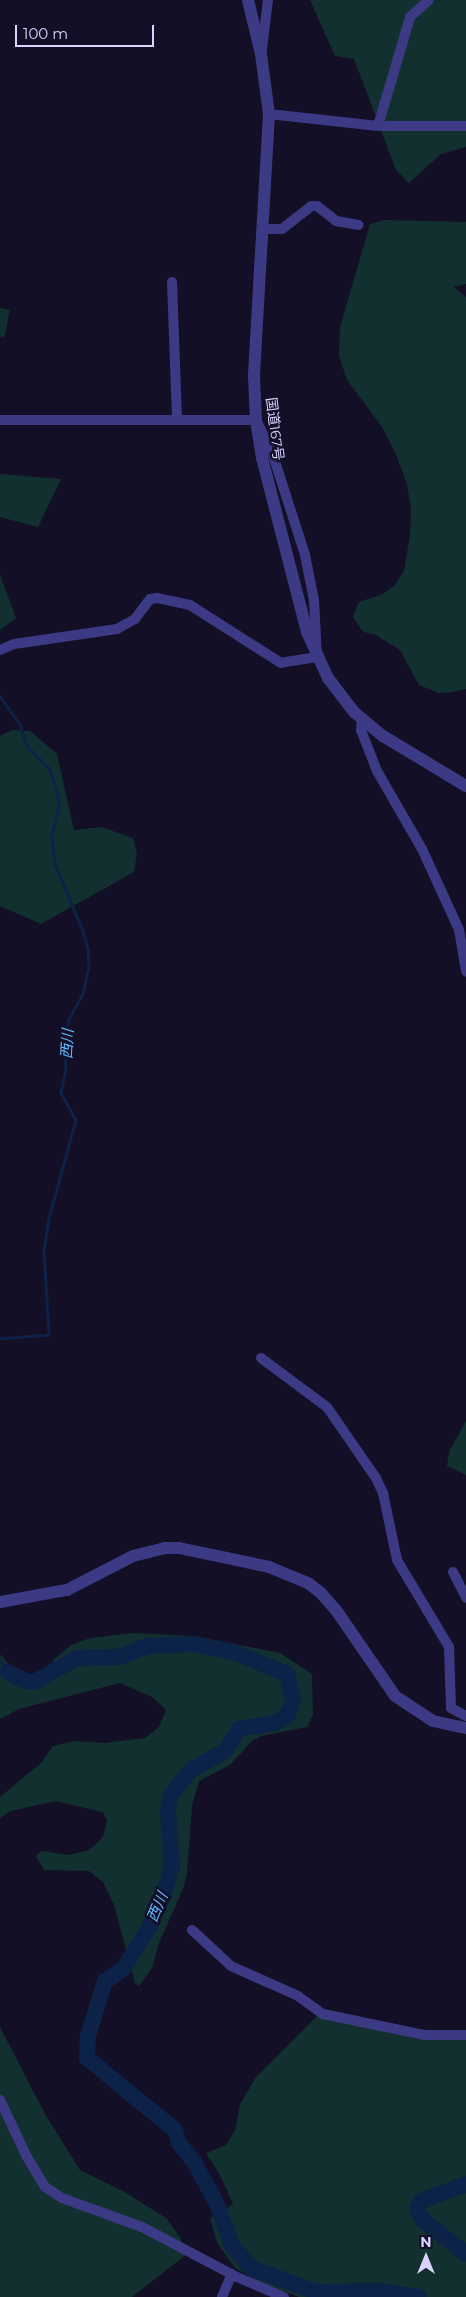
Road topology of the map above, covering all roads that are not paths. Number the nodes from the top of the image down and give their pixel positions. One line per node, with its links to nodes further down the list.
1 (248, 0): 4 (street, 国道167号)
2 (268, 0): 4 (street)
3 (429, 0): 6 (street)
4 (261, 54): 5 (street, 国道167号)
5 (269, 114): 6 (street); 9 (street, 国道167号)
6 (378, 126): 7 (street)
7 (466, 126)
8 (359, 226): 9 (street)
9 (264, 229): 13 (street, 国道167号)
10 (172, 282): 12 (street)
11 (0, 420): 12 (street)
12 (177, 420): 13 (street)
13 (256, 420): 15 (street, 国道167号)
14 (0, 650): 15 (street)
15 (317, 657): 16 (street, 国道167号)
16 (362, 720): 17 (street, 国道167号); 18 (street)
17 (466, 786)
18 (466, 972)
19 (261, 1358): 23 (street)
20 (453, 1572): 21 (street)
21 (466, 1598)
22 (0, 1602): 24 (street)
23 (466, 1716)
24 (466, 1728)
25 (192, 1930): 26 (street)
26 (466, 2035)
27 (0, 2100): 28 (street)
28 (232, 2274): 29 (street); 30 (street)
29 (222, 2297)
30 (284, 2297)

